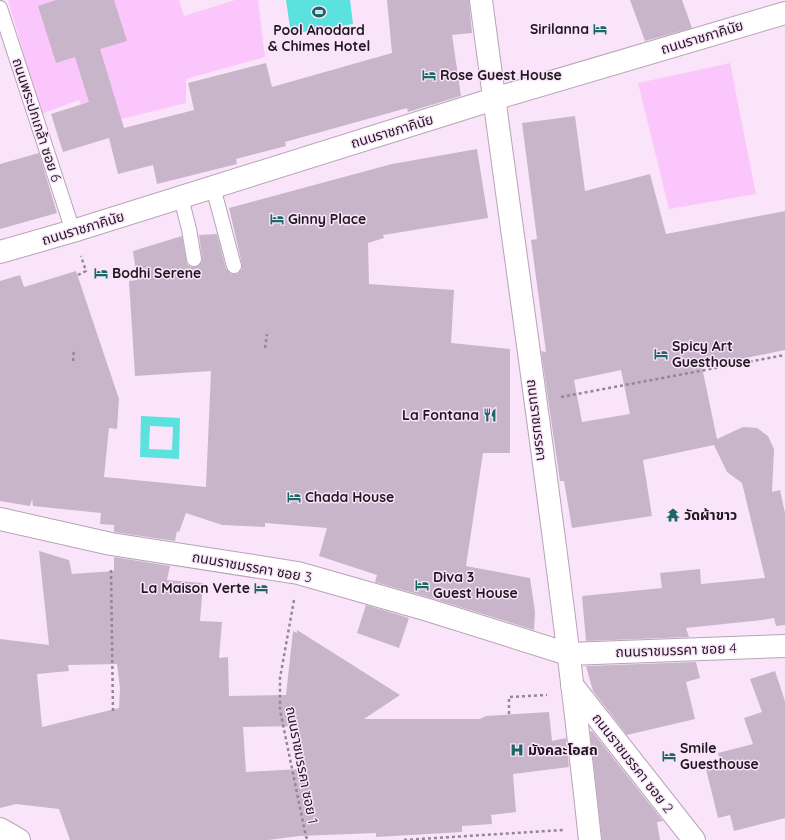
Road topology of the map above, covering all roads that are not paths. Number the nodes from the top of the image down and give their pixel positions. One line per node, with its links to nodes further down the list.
1 (481, 0): 4 (street, ถนนราชมรรคา)
2 (0, 8): 7 (lane, ถนนพระปกเกล้า ซอย 6)
3 (785, 12): 4 (street, ถนนราชภาคินัย)
4 (494, 99): 5 (street, ถนนราชภาคินัย); 13 (street, ถนนราชมรรคา)
5 (213, 187): 6 (street, ถนนราชภาคินัย); 10 (lane)
6 (181, 198): 7 (street, ถนนราชภาคินัย); 9 (lane)
7 (73, 231): 8 (street, ถนนราชภาคินัย)
8 (0, 252)
9 (194, 259)
10 (234, 266)
11 (0, 519): 13 (street, ถนนราชมรรคา ซอย 3)
12 (785, 646): 13 (street, ถนนราชมรรคา ซอย 4)
13 (568, 654): 14 (street, ถนนราชมรรคา)
14 (573, 690): 16 (street, ถนนราชมรรคา); 18 (street, ถนนราชมรรคา ซอย 2)
15 (0, 829): 17 (street)
16 (590, 834)
17 (19, 840)
18 (694, 840)

